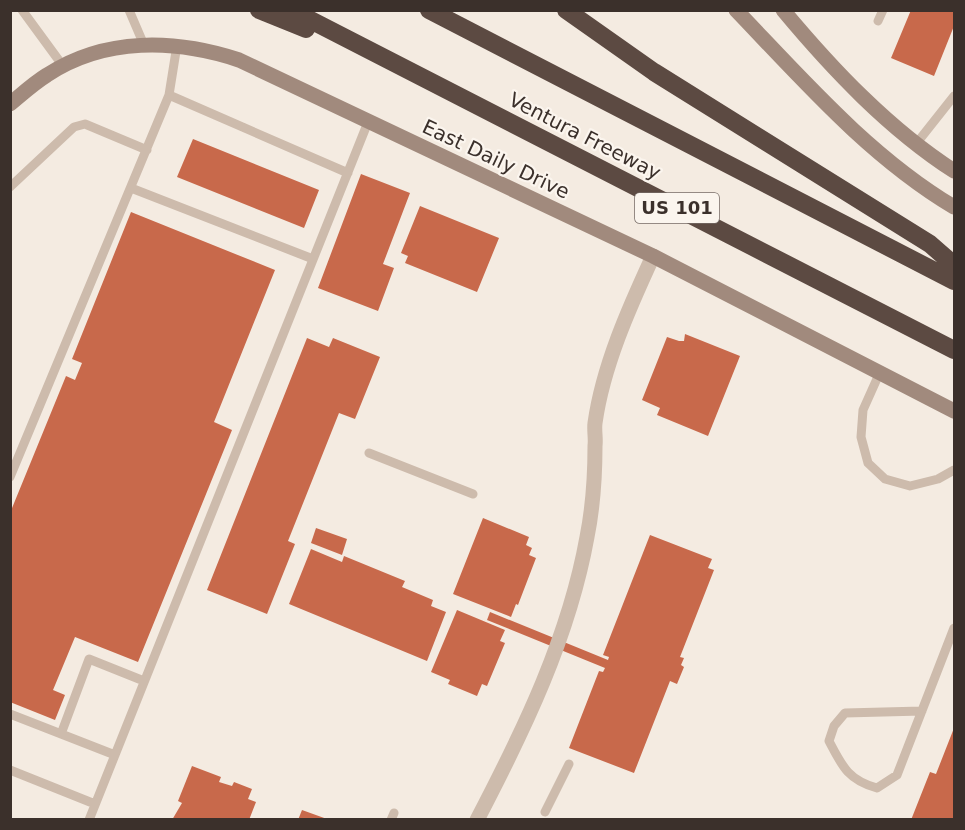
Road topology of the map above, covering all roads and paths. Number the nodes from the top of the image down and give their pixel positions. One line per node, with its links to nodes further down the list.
1 (22, 10): 15 (lane)
2 (129, 10): 13 (lane)
3 (259, 10): 16 (highway)
4 (291, 10): 16 (highway, Ventura Freeway / US 101)
5 (429, 10): 31 (highway, Ventura Freeway)
6 (566, 10): 30 (highway)
7 (736, 10): 12 (main road)
8 (749, 10): 12 (street)
9 (783, 10): 21 (main road)
10 (883, 10): 11 (lane)
11 (878, 21)
12 (756, 31): 27 (main road)
13 (144, 45): 14 (main road, East Daily Drive); 15 (main road, East Daily Drive)
14 (177, 45): 17 (lane); 20 (main road, East Daily Drive)
15 (63, 66): 19 (main road, East Daily Drive)
16 (400, 66): 32 (highway, Ventura Freeway / US 101)
17 (170, 95): 22 (lane); 24 (lane)
18 (954, 96): 21 (lane)
19 (10, 104)
20 (368, 122): 24 (lane); 28 (main road, East Daily Drive)
21 (916, 144): 23 (main road)
22 (147, 150): 25 (lane); 26 (lane)
23 (954, 171)
24 (348, 172): 29 (lane)
25 (10, 187)
26 (131, 188): 29 (lane); 37 (lane)
27 (954, 207)
28 (653, 256): 33 (main road, East Daily Drive); 50 (street)
29 (313, 259): 40 (lane)
30 (954, 266)
31 (954, 281)
32 (954, 350)
33 (880, 372): 34 (main road, East Daily Drive); 36 (lane)
34 (954, 411)
35 (369, 453): 38 (lane)
36 (954, 470)
37 (10, 477)
38 (473, 494)
39 (954, 628): 41 (lane)
40 (144, 681): 43 (lane); 44 (lane)
41 (922, 711): 41 (lane)
42 (10, 714): 43 (lane)
43 (61, 734): 44 (lane)
44 (115, 755): 47 (lane)
45 (569, 764): 48 (lane)
46 (10, 770): 47 (lane)
47 (95, 804): 49 (lane)
48 (544, 812)
49 (89, 819)
50 (477, 819)

